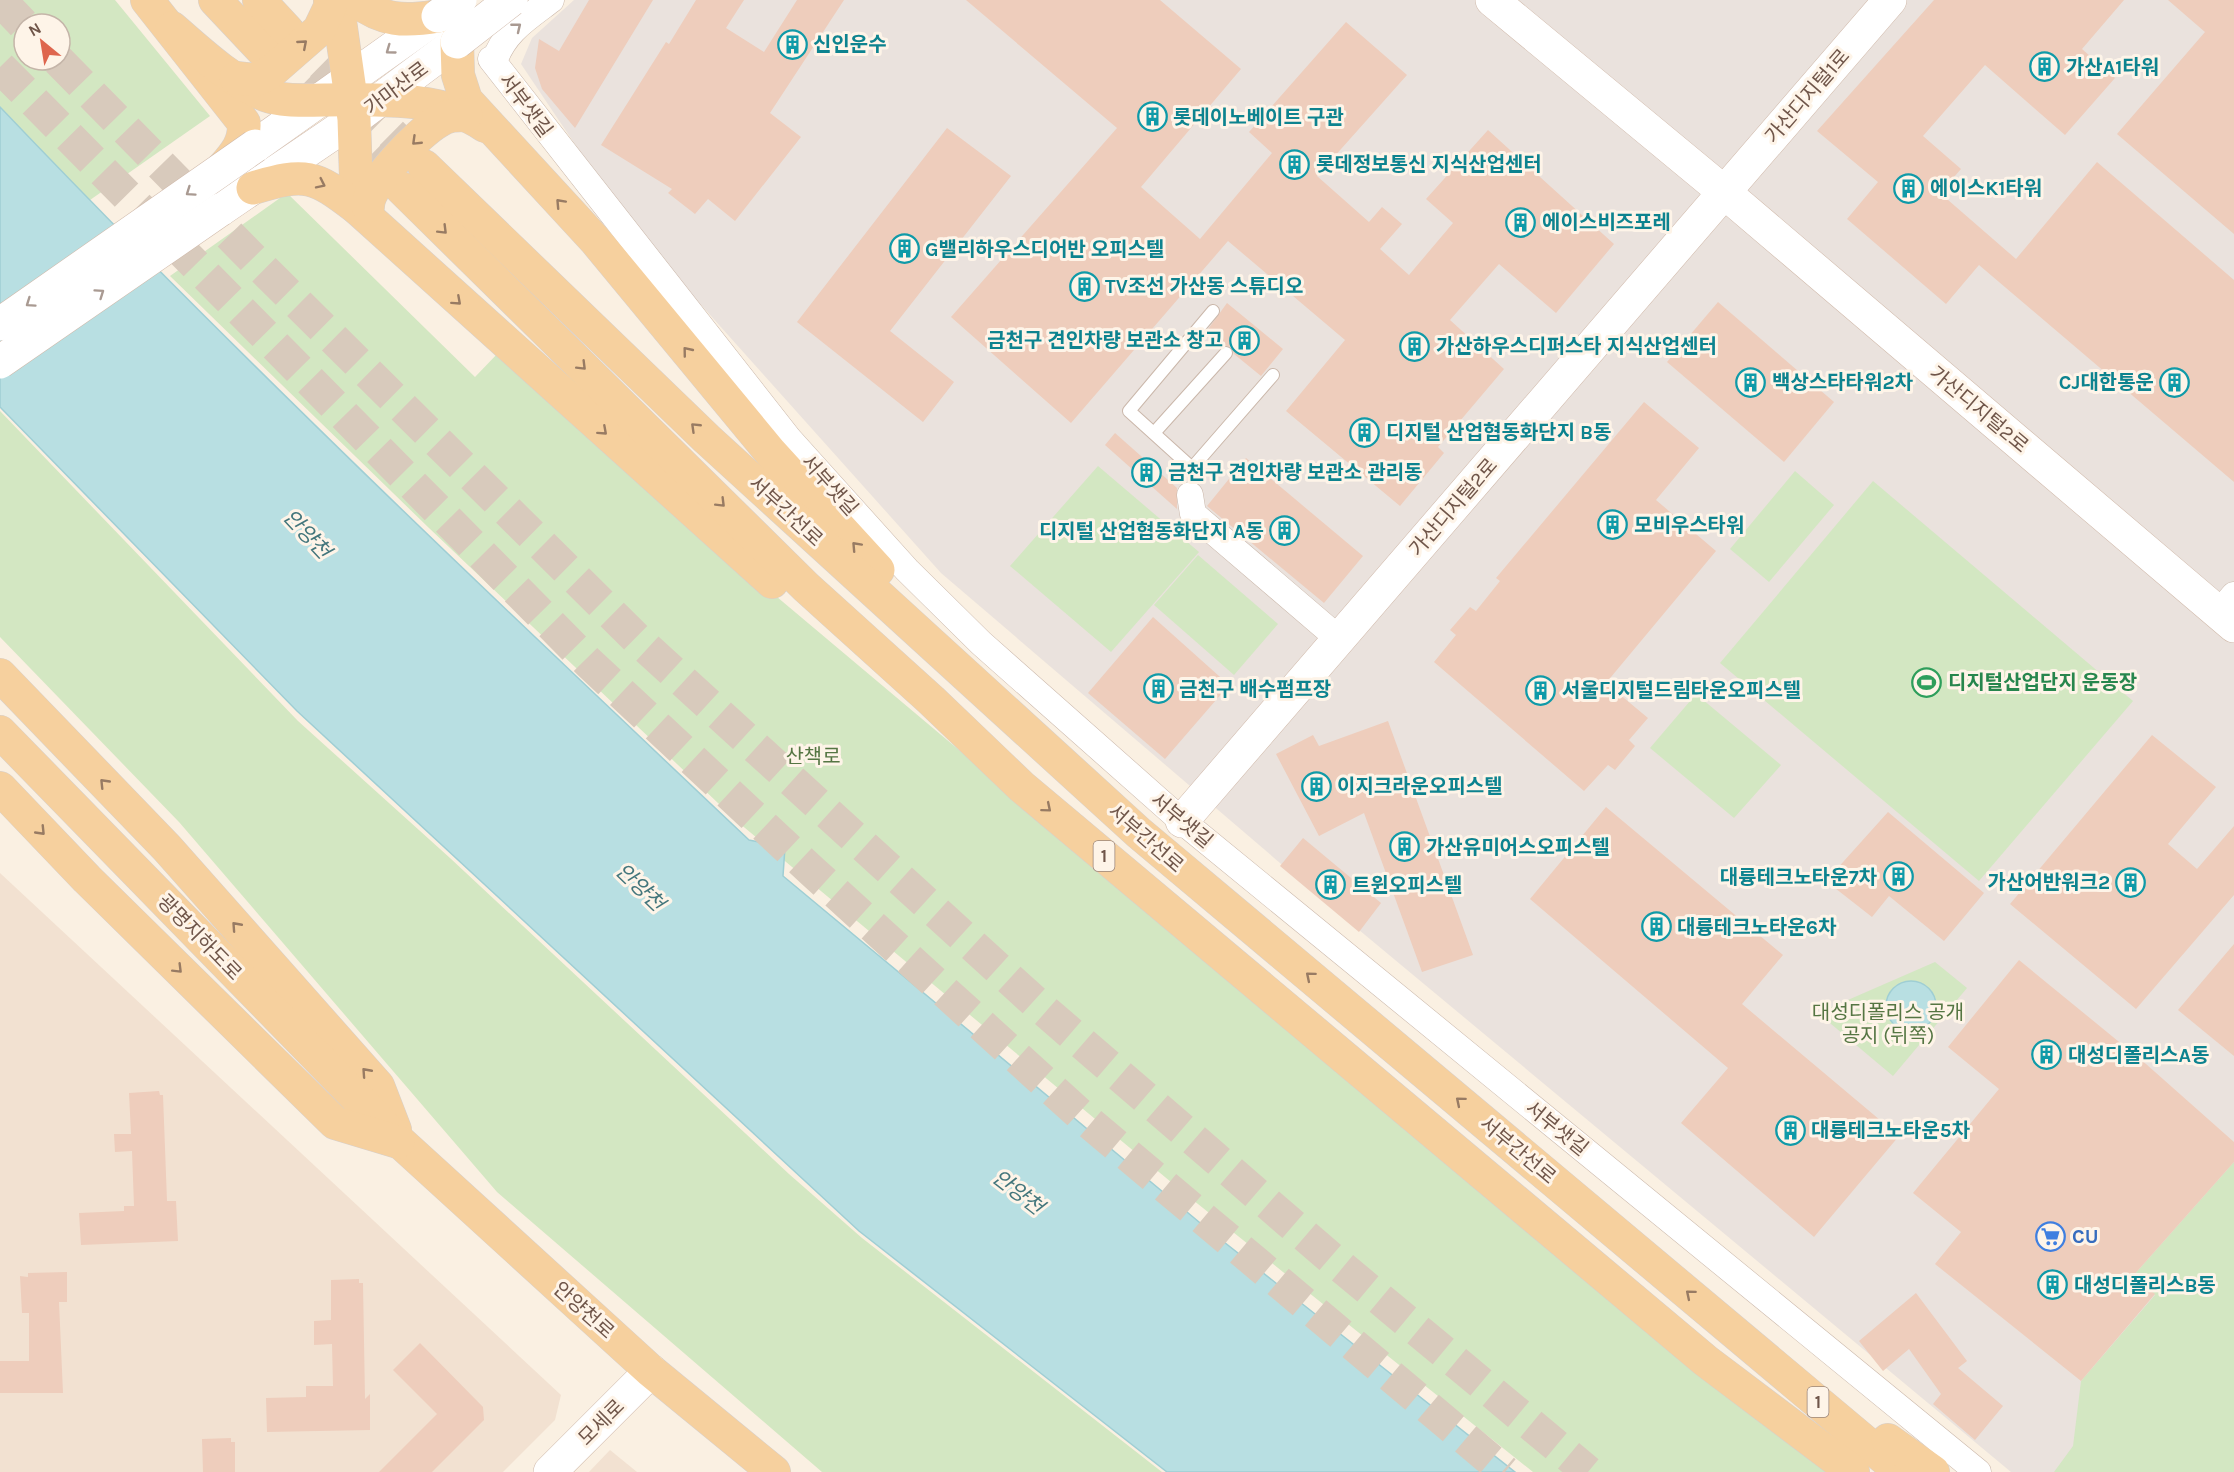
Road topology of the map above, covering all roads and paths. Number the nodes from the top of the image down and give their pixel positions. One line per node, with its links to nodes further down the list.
1 (147, 0): 12 (main road)
2 (215, 0): 3 (main road)
3 (259, 0)
4 (330, 0): 14 (main road, one-way to 4)
5 (337, 0): 15 (main road)
6 (355, 0): 11 (main road)
7 (511, 0): 13 (street, 가마산로, bridge)
8 (551, 0): 36 (street, 서부샛길, one-way to 8)
9 (1492, 0): 20 (street, 가산디지털2로)
10 (1890, 0): 20 (street, 가산디지털1로)
11 (449, 8): 15 (street, 가마산로, one-way to 15)
12 (172, 28): 14 (main road); 17 (main road)
13 (457, 42): 15 (street, 가마산로); 18 (main road)
14 (236, 78): 15 (main road)
15 (350, 101): 16 (main road); 17 (street, 가마산로); 19 (street, 가마산로); 21 (main road)
16 (466, 115): 18 (main road); 21 (main road, one-way to 21)
17 (250, 134): 23 (street, 가마산로, one-way to 23, bridge)
18 (499, 136): 33 (main road, one-way to 18)
19 (270, 180): 21 (main road, one-way to 21); 25 (street, 가마산로, one-way to 19, bridge)
20 (1724, 192): 29 (street, 가산디지털2로); 30 (street, 가산디지털2로)
21 (362, 214): 34 (main road, one-way to 34)
22 (1213, 311): 27 (lane)
23 (0, 324)
24 (1226, 353): 27 (lane)
25 (0, 362)
26 (1273, 375): 28 (lane)
27 (1154, 434): 28 (lane)
28 (1191, 482): 30 (street)
29 (2232, 607)
30 (1339, 639): 36 (street, 가산디지털2로)
31 (0, 675): 37 (main road, one-way to 31)
32 (0, 732): 37 (main road, 광명지하도로)
33 (1054, 758): 34 (main road, 서부간선로 / 1, one-way to 34); 38 (main road, 서부간선로 / 1, one-way to 33)
34 (1022, 787): 42 (main road, 서부간선로 / 1, one-way to 42)
35 (0, 788): 37 (main road, one-way to 37)
36 (1182, 821): 45 (street, 서부샛길)
37 (400, 1142): 39 (main road, 안양천로)
38 (1735, 1331): 43 (main road, 서부간선로 / 1); 44 (main road)
39 (651, 1371): 40 (street, 모세로); 41 (main road, 안양천로)
40 (550, 1472)
41 (774, 1472)
42 (1853, 1472)
43 (1901, 1472)
44 (1933, 1472)
45 (1978, 1472)

